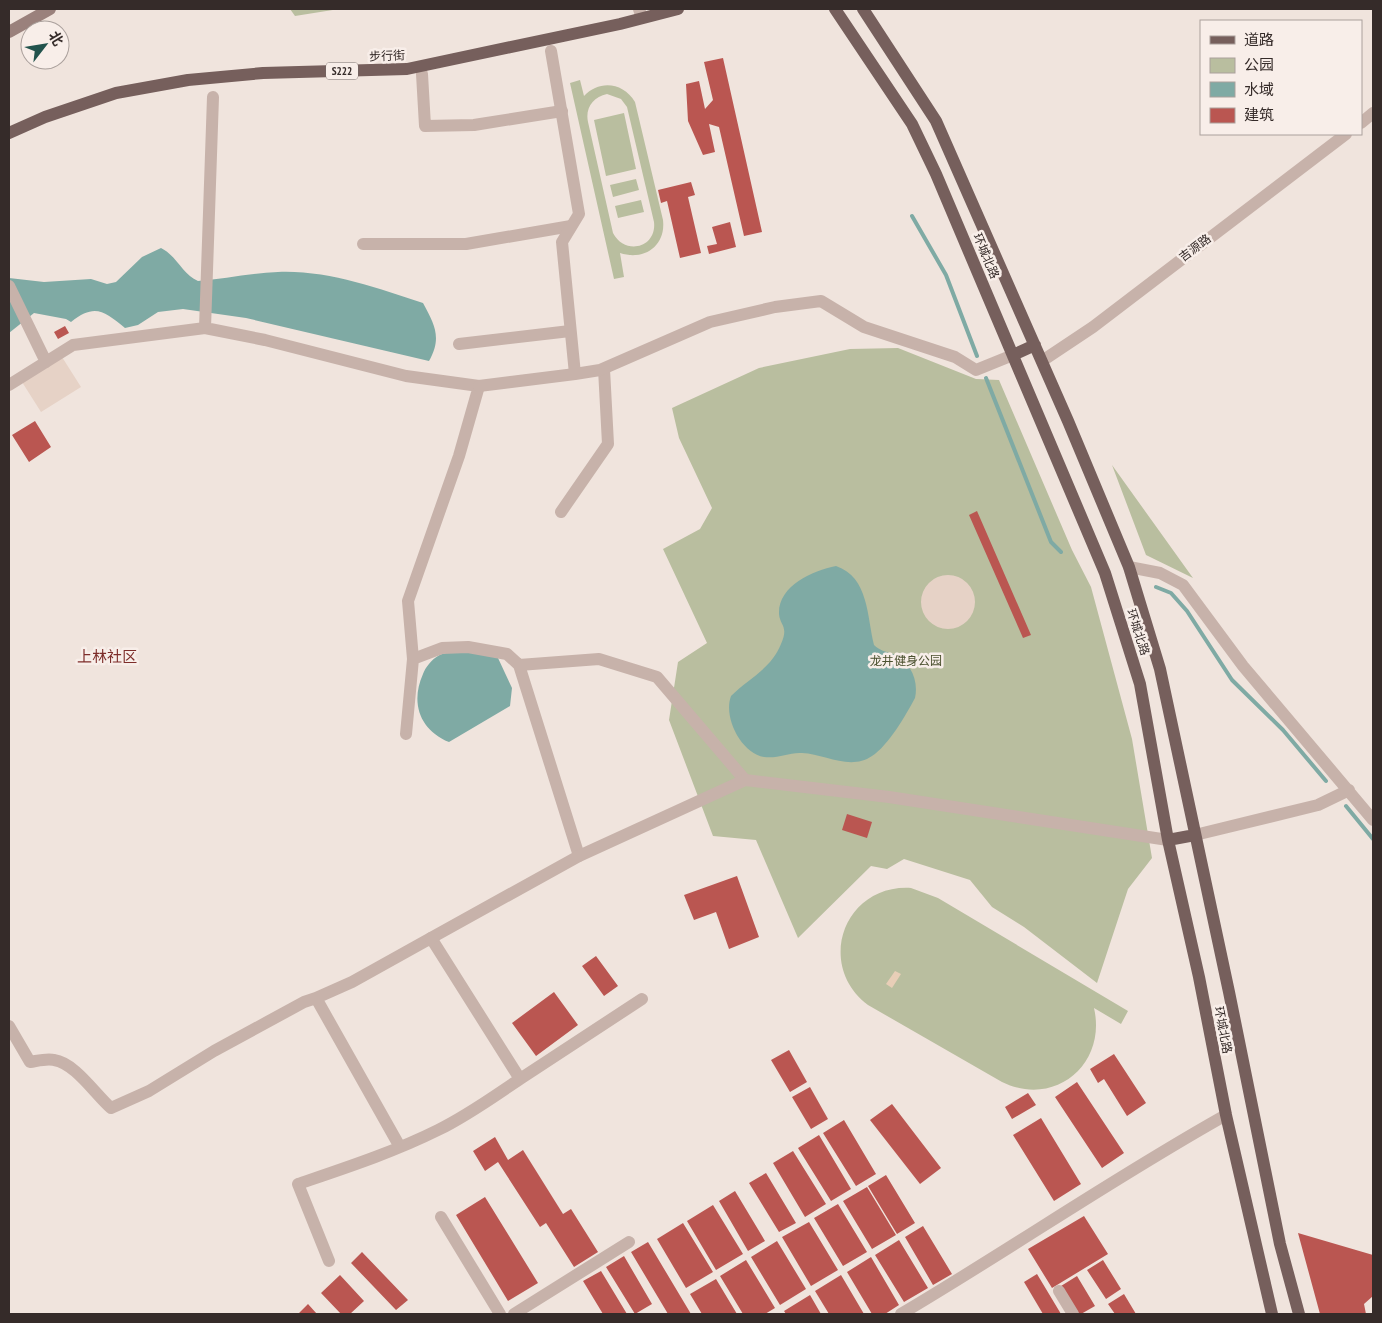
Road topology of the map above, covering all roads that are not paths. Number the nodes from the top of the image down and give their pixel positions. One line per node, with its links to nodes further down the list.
1 (50, 9): 5 (main road)
2 (678, 9): 12 (main road, 步行街 / S222)
3 (835, 9): 21 (main road, 环城北路)
4 (863, 9): 20 (main road, 环城北路)
5 (9, 32)
6 (551, 51): 9 (street)
7 (422, 74): 9 (street)
8 (213, 97): 17 (street)
9 (562, 111): 14 (street)
10 (1373, 113): 11 (street)
11 (1362, 122)
12 (9, 133)
13 (1345, 135): 22 (street, 吉源路)
14 (572, 226): 15 (street); 18 (street)
15 (363, 244)
16 (9, 286): 23 (street)
17 (205, 328): 23 (street); 27 (street)
18 (570, 331): 19 (street); 25 (street)
19 (459, 344)
20 (1035, 345): 21 (main road); 22 (main road, 环城北路)
21 (1013, 354): 24 (street); 37 (main road, 环城北路)
22 (1042, 361): 29 (main road, 环城北路)
23 (46, 362): 26 (street)
24 (604, 369): 25 (street); 28 (street)
25 (574, 374): 27 (street)
26 (9, 385)
27 (479, 386): 30 (street)
28 (562, 512)
29 (1129, 567): 34 (street); 36 (main road, 环城北路)
30 (413, 658): 31 (street); 32 (street)
31 (519, 665): 33 (street); 38 (street)
32 (406, 734)
33 (745, 780): 37 (street); 38 (street)
34 (1349, 790): 35 (street); 36 (street)
35 (1373, 820)
36 (1195, 835): 37 (main road); 55 (main road, 环城北路)
37 (1168, 840): 44 (main road, 环城北路)
38 (579, 856): 39 (street)
39 (431, 938): 40 (street); 43 (street)
40 (316, 998): 42 (street); 45 (street)
41 (642, 999): 43 (street)
42 (9, 1026)
43 (520, 1079): 45 (street)
44 (1226, 1115): 52 (street); 54 (main road, 环城北路)
45 (400, 1147): 48 (street)
46 (441, 1217): 50 (street)
47 (629, 1242): 51 (street)
48 (329, 1261)
49 (1059, 1291): 53 (street)
50 (500, 1314)
51 (514, 1314)
52 (902, 1314)
53 (1073, 1314)
54 (1272, 1314)
55 (1299, 1314)

